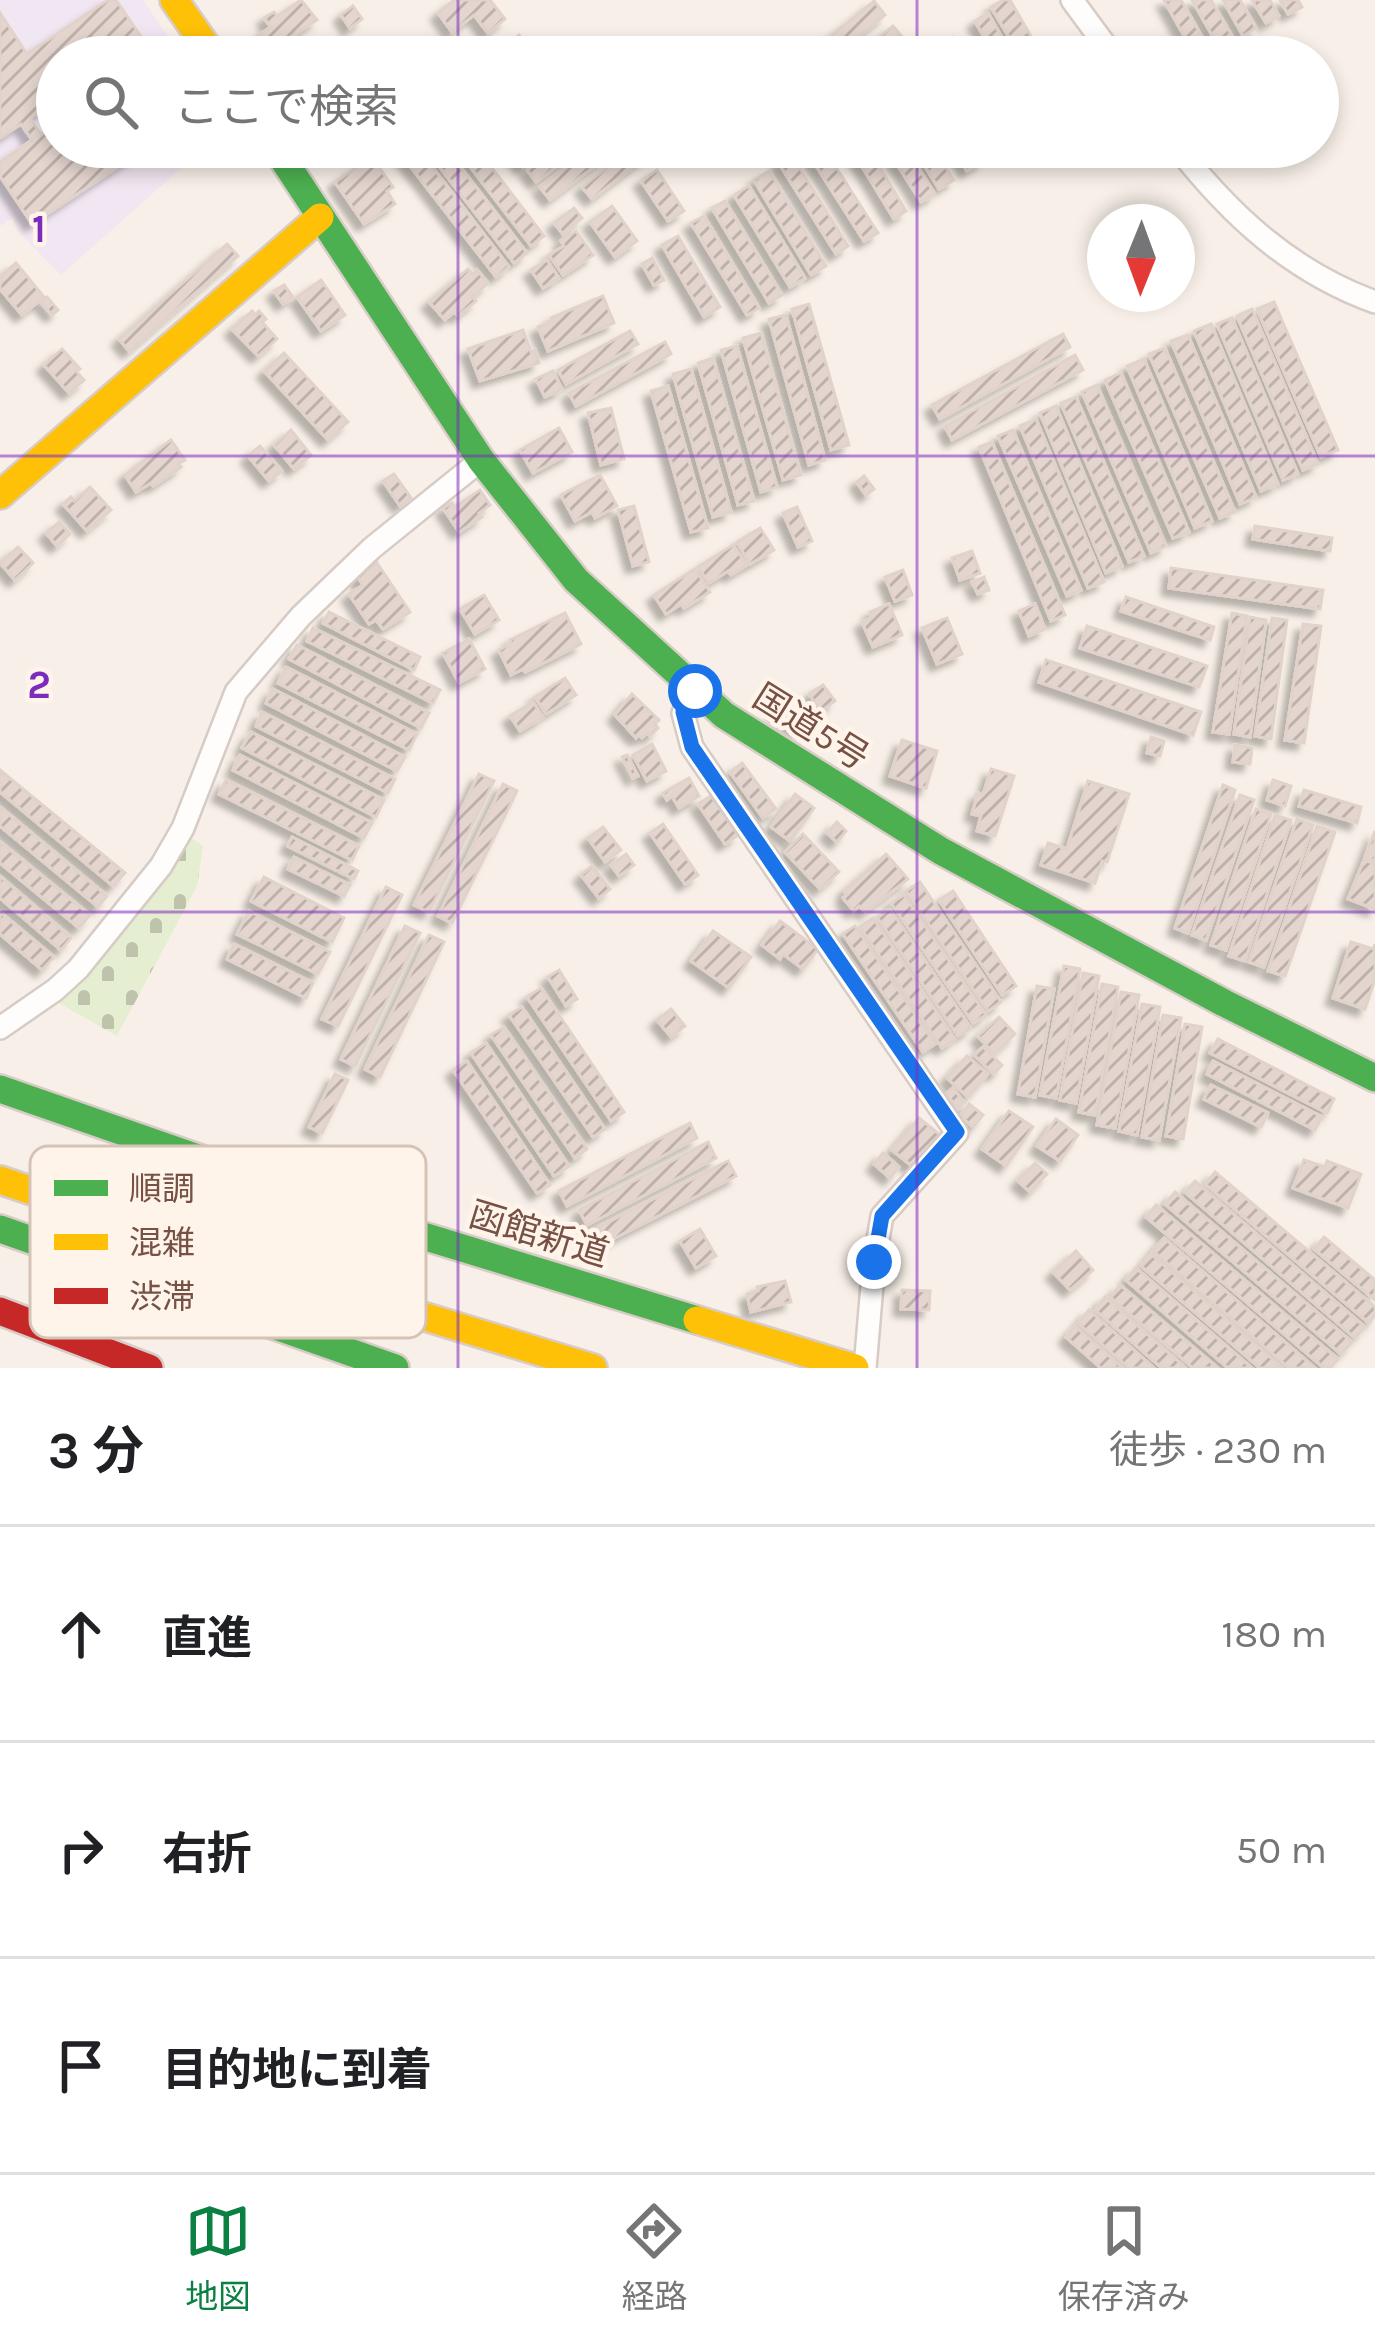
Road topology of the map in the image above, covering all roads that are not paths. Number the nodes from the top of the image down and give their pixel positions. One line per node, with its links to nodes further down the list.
1 (174, 0): 3 (main road)
2 (1072, 0): 4 (street)
3 (199, 36)
4 (1099, 36)
5 (288, 168): 7 (main road, 国道5号)
6 (1196, 168): 8 (street)
7 (320, 217): 9 (main road, 国道5号); 10 (main road)
8 (1375, 302)
9 (481, 460): 11 (main road, 国道5号); 12 (street)
10 (0, 495)
11 (695, 691): 13 (main road, 国道5号); 30 (street)
12 (0, 1028)
13 (1375, 1078)
14 (0, 1089): 15 (main road, 函館新道)
15 (163, 1146)
16 (0, 1180): 17 (main road)
17 (30, 1190)
18 (0, 1229): 20 (main road)
19 (426, 1237): 29 (main road, 函館新道)
20 (30, 1239)
21 (0, 1311): 23 (main road)
22 (426, 1317): 28 (main road)
23 (30, 1322)
24 (71, 1338): 26 (main road)
25 (313, 1338): 27 (main road)
26 (149, 1368)
27 (395, 1368)
28 (593, 1368)
29 (855, 1368)
30 (865, 1368)

